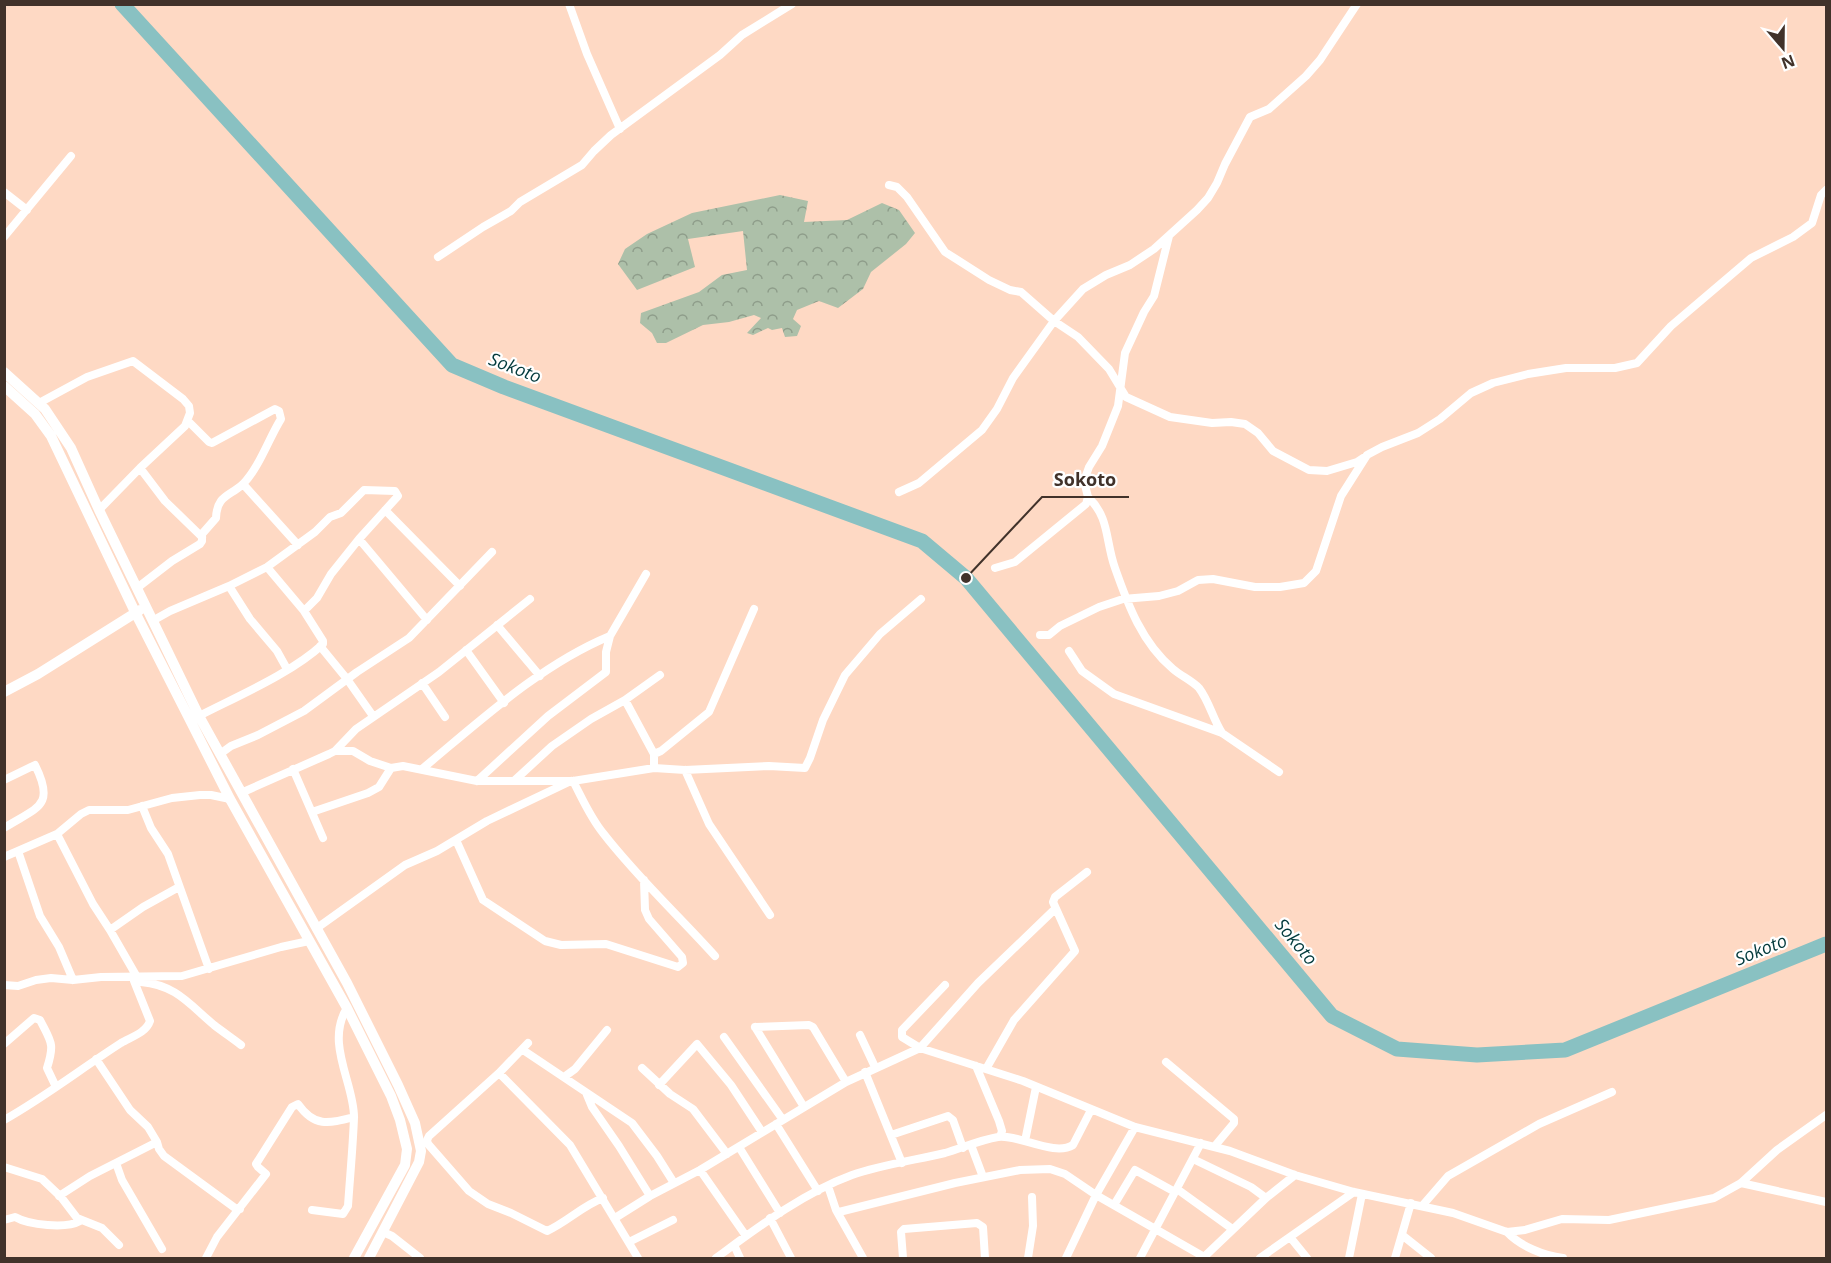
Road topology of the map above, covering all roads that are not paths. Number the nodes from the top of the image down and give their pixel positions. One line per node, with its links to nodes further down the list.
1 (569, 4): 4 (street)
2 (792, 4): 4 (street)
3 (1357, 4): 11 (street)
4 (620, 129): 13 (street)
5 (71, 156): 9 (street)
6 (889, 185): 14 (street)
7 (1827, 190): 20 (street)
8 (4, 192): 9 (street)
9 (27, 210): 10 (street)
10 (8, 227): 12 (street)
11 (1169, 236): 14 (street); 17 (street)
12 (4, 237)
13 (438, 257)
14 (1053, 321): 17 (street); 23 (street)
15 (4, 372): 18 (street)
16 (4, 386): 43 (street)
17 (1121, 390): 20 (street); 24 (street)
18 (39, 403): 19 (street); 25 (street)
19 (188, 422): 21 (street); 22 (street)
20 (1367, 455): 37 (street)
21 (140, 468): 25 (street); 27 (street)
22 (243, 484): 27 (street); 29 (street)
23 (899, 492)
24 (1088, 497): 32 (street); 37 (street)
25 (99, 510): 36 (street)
26 (385, 510): 28 (street); 29 (street); 35 (street)
27 (202, 537): 36 (street)
28 (359, 539): 42 (street); 45 (street)
29 (298, 544): 31 (street)
30 (492, 552): 35 (street)
31 (267, 567): 34 (street); 42 (street)
32 (995, 568)
33 (646, 574): 48 (street)
34 (229, 586): 44 (street); 52 (street)
35 (460, 586): 45 (street)
36 (138, 588): 40 (street)
37 (1128, 598): 47 (street); 63 (street)
38 (530, 599): 46 (street)
39 (921, 599): 71 (street)
40 (146, 607): 43 (street); 44 (street)
41 (754, 609): 66 (street)
42 (304, 611): 49 (street)
43 (135, 612): 57 (street); 78 (street)
44 (154, 620): 60 (street)
45 (427, 620): 55 (street)
46 (497, 625): 50 (street); 54 (street)
47 (1040, 635)
48 (610, 636): 54 (street); 75 (street)
49 (320, 646): 52 (street); 55 (street)
50 (466, 650): 56 (street); 59 (street)
51 (1069, 651): 63 (street)
52 (286, 669): 60 (street)
53 (660, 675): 58 (street)
54 (540, 676): 59 (street)
55 (347, 679): 61 (street); 65 (street)
56 (422, 683): 61 (street); 62 (street)
57 (4, 692)
58 (625, 700): 66 (street); 74 (street)
59 (504, 703): 70 (street)
60 (199, 716): 65 (street)
61 (374, 716): 64 (street)
62 (445, 717)
63 (1222, 733): 72 (street)
64 (335, 751): 67 (street); 69 (street)
65 (220, 754): 77 (street)
66 (654, 754): 68 (street)
67 (390, 768): 70 (street); 80 (street)
68 (654, 768): 71 (street); 76 (street)
69 (293, 769): 77 (street); 80 (street)
70 (422, 769): 75 (street)
71 (685, 770): 91 (street)
72 (1279, 772)
73 (4, 780): 81 (street)
74 (515, 780): 75 (street); 76 (street)
75 (477, 781)
76 (573, 781): 84 (street); 88 (street)
77 (241, 793): 92 (street)
78 (230, 799): 79 (street); 94 (street)
79 (142, 806): 82 (street); 89 (street)
80 (312, 812): 83 (street)
81 (4, 828)
82 (57, 834): 85 (street); 93 (street)
83 (323, 838)
84 (456, 840): 88 (street); 92 (street)
85 (18, 851): 86 (street); 98 (street)
86 (4, 857)
87 (1087, 872): 90 (street)
88 (644, 880): 95 (street)
89 (179, 887): 93 (street); 96 (street)
90 (1055, 909): 108 (street); 114 (street)
91 (770, 915)
92 (317, 928): 100 (street)
93 (110, 930): 97 (street)
94 (309, 941): 96 (street); 100 (street)
95 (715, 956)
96 (209, 969): 97 (street)
97 (135, 979): 98 (street); 107 (street); 109 (street)
98 (73, 980): 99 (street)
99 (4, 985)
100 (342, 985): 102 (street); 175 (street)
101 (945, 985): 108 (street)
102 (347, 1008): 127 (street); 186 (street)
103 (607, 1030): 117 (street)
104 (860, 1035): 112 (street)
105 (724, 1037): 129 (street)
106 (4, 1044): 120 (street)
107 (241, 1045)
108 (920, 1048): 111 (street); 112 (street)
109 (96, 1059): 120 (street); 135 (street)
110 (1166, 1062): 139 (street)
111 (976, 1066): 114 (street); 133 (street)
112 (875, 1067): 115 (street)
113 (642, 1068): 119 (street)
114 (986, 1070): 121 (street)
115 (865, 1072): 118 (street); 132 (street)
116 (499, 1073): 117 (street); 159 (street); 159 (street)
117 (564, 1077): 123 (street)
118 (846, 1082): 124 (street); 124 (street)
119 (659, 1085): 131 (street); 140 (street)
120 (56, 1087): 128 (street)
121 (1036, 1087): 125 (street); 134 (street)
122 (1612, 1092): 163 (street)
123 (587, 1095): 148 (street); 156 (street)
124 (804, 1107): 129 (street)
125 (1092, 1110): 130 (street); 134 (street)
126 (1827, 1115): 149 (street)
127 (354, 1117): 164 (street); 165 (street)
128 (4, 1120)
129 (779, 1122): 131 (street); 152 (street)
130 (1135, 1127): 136 (street); 154 (street)
131 (762, 1132): 137 (street)
132 (891, 1135): 138 (street); 143 (street)
133 (1000, 1137): 134 (street); 138 (street)
134 (1025, 1141)
135 (157, 1142): 142 (street); 164 (street)
136 (1202, 1143): 139 (street); 141 (street)
137 (739, 1147): 140 (street); 167 (street)
138 (967, 1147): 143 (street); 147 (street)
139 (1214, 1147): 146 (street)
140 (727, 1154): 145 (street)
141 (1193, 1159): 151 (street); 158 (street)
142 (116, 1163): 155 (street); 183 (street)
143 (902, 1163): 150 (street)
144 (4, 1167): 155 (street)
145 (700, 1170): 148 (street); 178 (street)
146 (1295, 1176): 153 (street); 158 (street)
147 (983, 1177): 154 (street); 166 (street)
148 (674, 1183): 156 (street)
149 (1740, 1183): 160 (street); 176 (street)
150 (828, 1186): 152 (street); 166 (street)
151 (1176, 1190): 162 (street); 173 (street); 174 (street)
152 (818, 1191): 167 (street)
153 (1358, 1193): 161 (street); 179 (street); 202 (street)
154 (1096, 1195): 162 (street); 197 (street)
155 (59, 1196): 172 (street)
156 (650, 1196): 168 (street)
157 (1032, 1197): 196 (street)
158 (1266, 1197): 173 (street)
159 (603, 1198): 168 (street)
160 (1827, 1202)
161 (1411, 1203): 163 (street); 177 (street)
162 (1114, 1205): 174 (street)
163 (1422, 1206): 176 (street)
164 (240, 1209): 185 (street)
165 (312, 1210)
166 (839, 1212): 193 (street)
167 (780, 1213): 169 (street)
168 (615, 1218): 180 (street)
169 (770, 1218): 178 (street); 192 (street)
170 (4, 1220): 172 (street)
171 (672, 1220): 180 (street)
172 (80, 1221): 181 (street)
173 (1231, 1228): 199 (street)
174 (1155, 1229): 184 (street); 198 (street)
175 (383, 1232): 187 (street); 188 (street)
176 (1507, 1232): 205 (street)
177 (1402, 1235): 203 (street); 204 (street)
178 (746, 1236): 182 (street)
179 (1290, 1237): 200 (street); 201 (street)
180 (628, 1242): 189 (street)
181 (119, 1245)
182 (734, 1245): 190 (street); 191 (street)
183 (162, 1249)
184 (1193, 1255): 199 (street)
185 (206, 1258)
186 (354, 1258)
187 (369, 1258)
188 (420, 1258)
189 (638, 1258)
190 (716, 1258)
191 (740, 1258)
192 (791, 1258)
193 (863, 1258)
194 (903, 1258): 195 (street)
195 (985, 1258)
196 (1028, 1258)
197 (1066, 1258)
198 (1140, 1258)
199 (1205, 1258)
200 (1260, 1258)
201 (1307, 1258)
202 (1349, 1258)
203 (1395, 1258)
204 (1431, 1258)
205 (1563, 1258)

